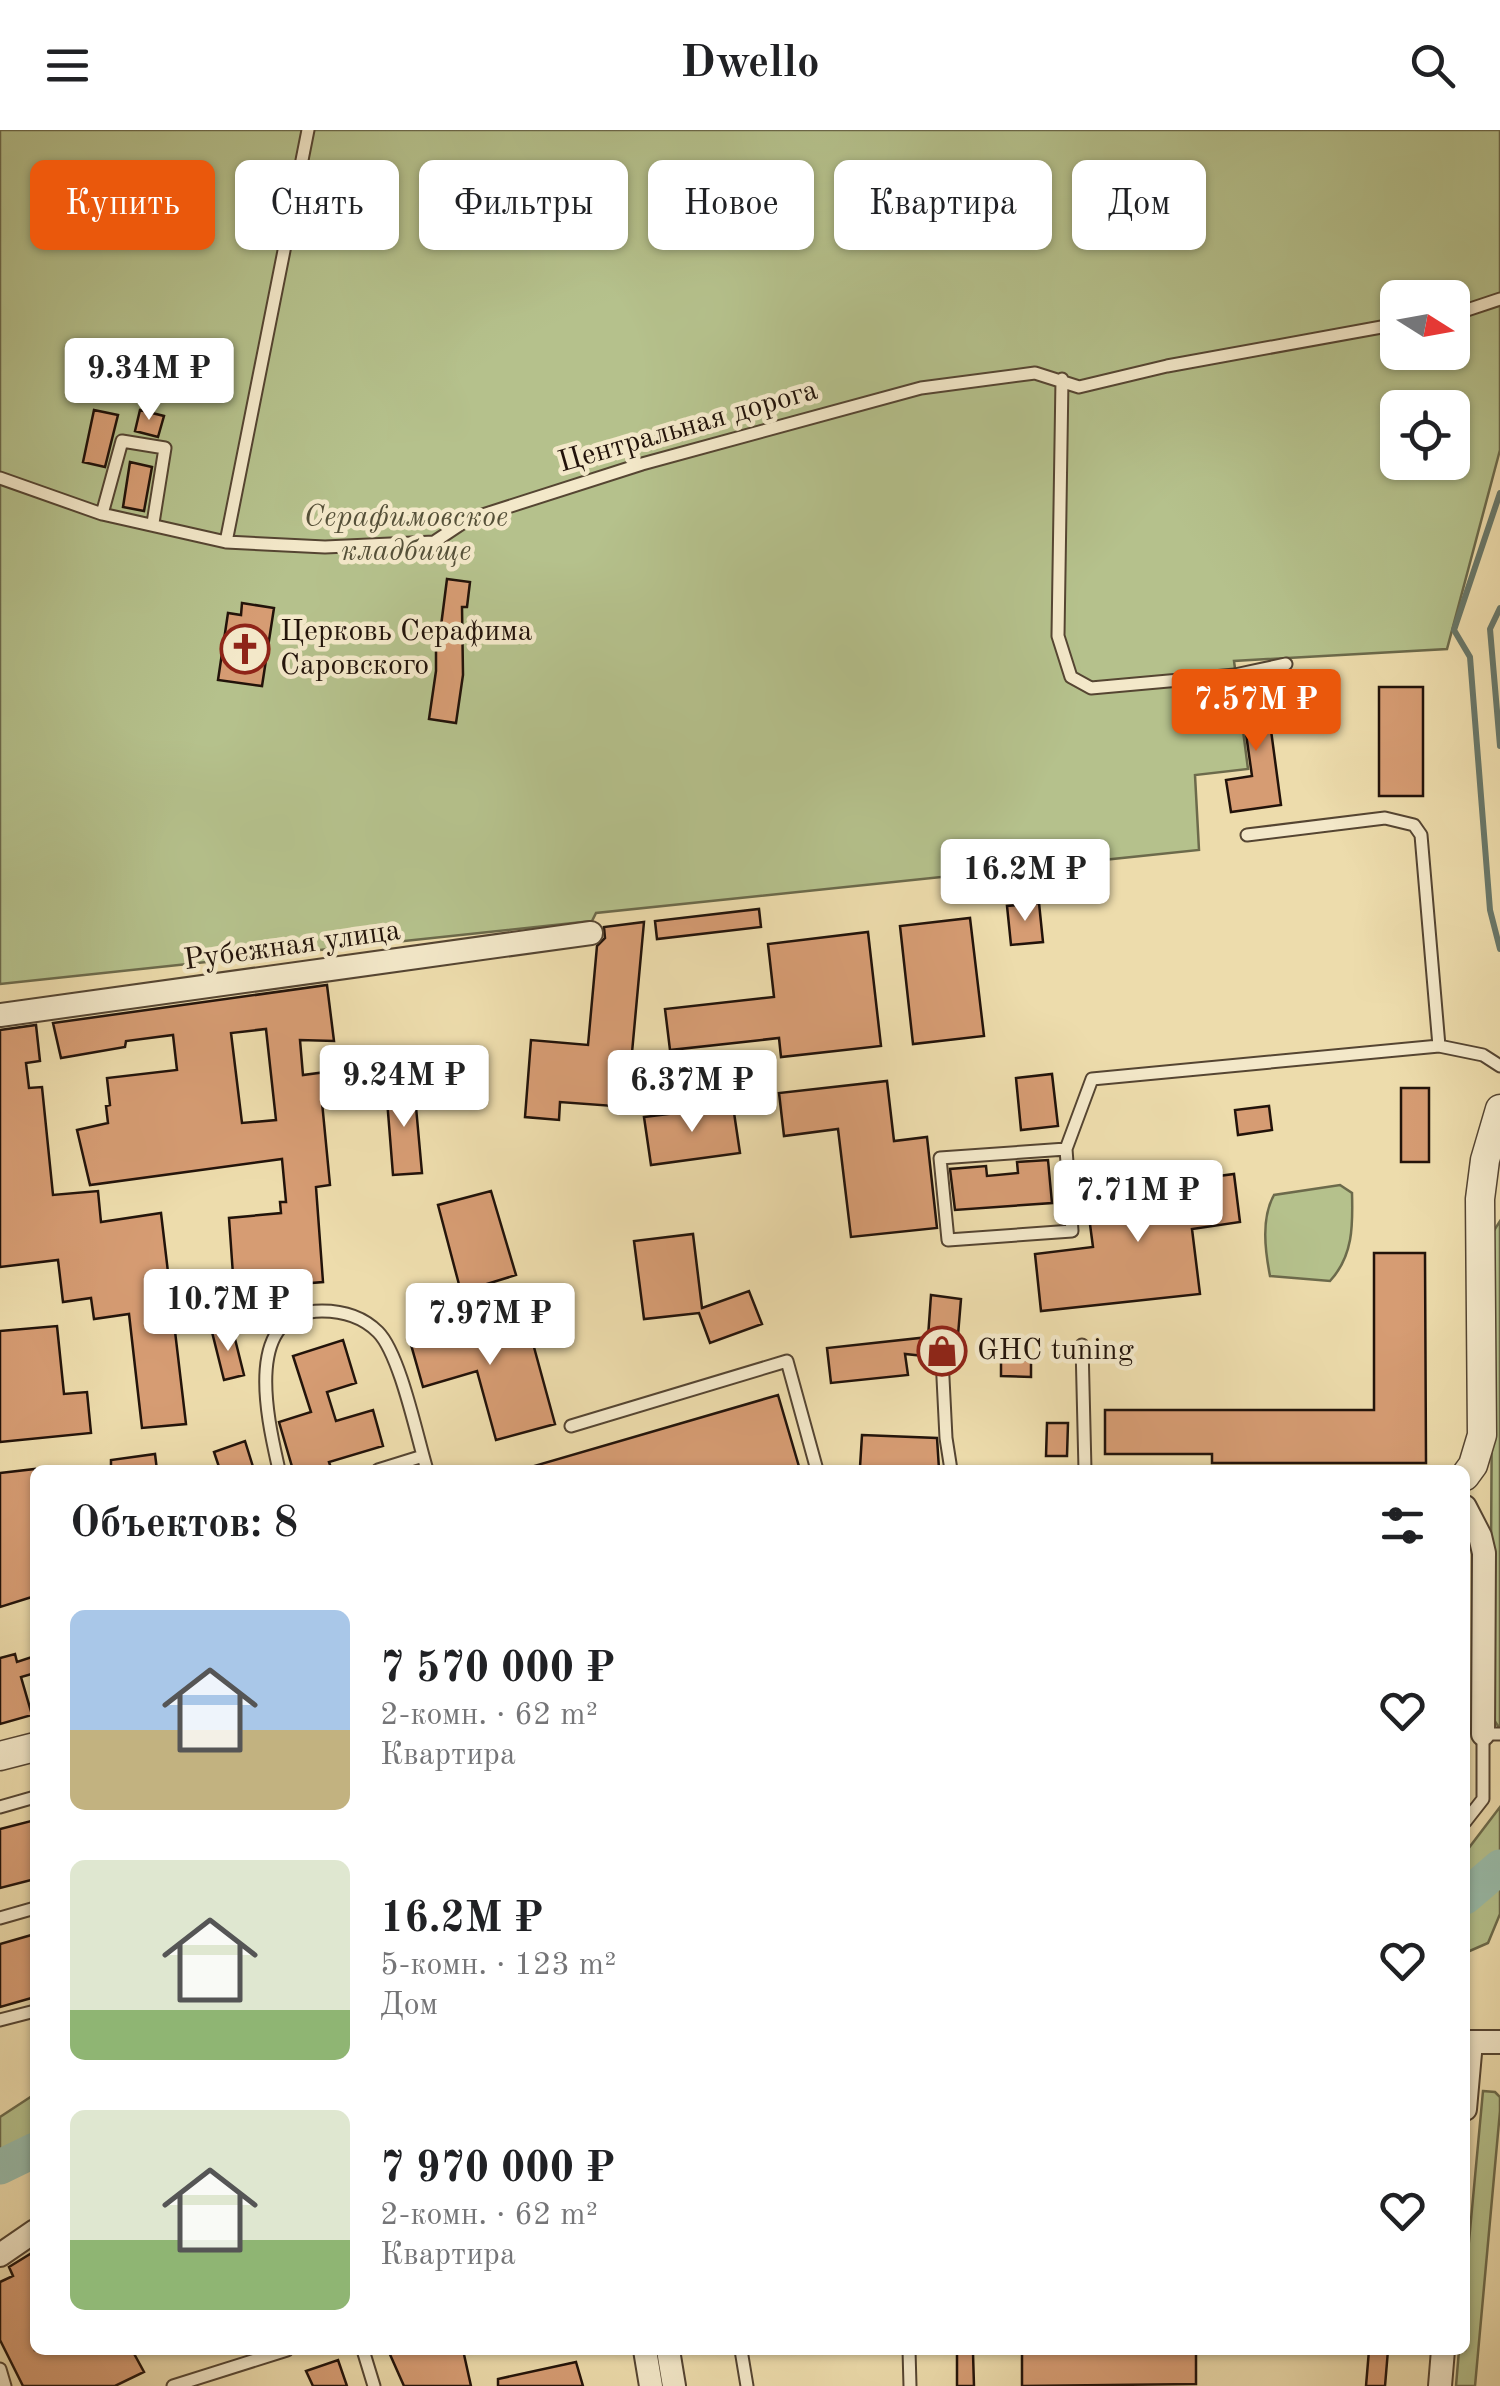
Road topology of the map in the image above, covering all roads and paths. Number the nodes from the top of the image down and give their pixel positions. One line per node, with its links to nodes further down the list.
1 (308, 130): 9 (lane)
2 (1500, 300): 3 (lane)
3 (1470, 309)
4 (1380, 327): 5 (lane, Центральная дорога)
5 (1062, 379): 9 (lane, Центральная дорога); 10 (lane)
6 (0, 478): 7 (lane, Центральная дорога)
7 (102, 514): 8 (lane, Центральная дорога); 8 (lane)
8 (152, 523): 9 (lane, Центральная дорога)
9 (226, 542)
10 (1286, 664)
11 (1247, 835): 14 (lane)
12 (592, 933): 13 (street, Рубежная улица)
13 (0, 1016)
14 (1440, 1046): 15 (lane); 17 (lane)
15 (1500, 1066)
16 (1500, 1109): 18 (street)
17 (1066, 1150): 17 (lane)
18 (1490, 1208): 29 (street)
19 (1082, 1345): 28 (lane)
20 (942, 1358): 27 (lane)
21 (571, 1426): 26 (lane)
22 (423, 1456): 23 (lane); 24 (lane); 25 (lane)
23 (278, 1465)
24 (394, 1465)
25 (426, 1465)
26 (816, 1465)
27 (950, 1465)
28 (1085, 1465)
29 (1470, 1470)
30 (1470, 1517): 31 (street)
31 (1474, 1657): 32 (street)
32 (1492, 1734): 37 (lane)
33 (30, 1748): 34 (street)
34 (0, 1756)
35 (30, 1798): 36 (lane)
36 (0, 1807)
37 (1470, 1816)
38 (30, 1909): 39 (lane)
39 (0, 1918)
40 (30, 2012): 41 (lane)
41 (0, 2020)
42 (1470, 2042): 43 (street)
43 (1500, 2042)
44 (30, 2234): 45 (street)
45 (0, 2255)
46 (271, 2355): 53 (lane)
47 (365, 2355): 54 (lane)
48 (646, 2355): 55 (street)
49 (669, 2355): 56 (street)
50 (742, 2355): 57 (lane)
51 (908, 2355): 58 (lane)
52 (1443, 2355): 59 (street)
53 (174, 2386)
54 (374, 2386)
55 (651, 2386)
56 (674, 2386)
57 (747, 2386)
58 (910, 2386)
59 (1440, 2386)

